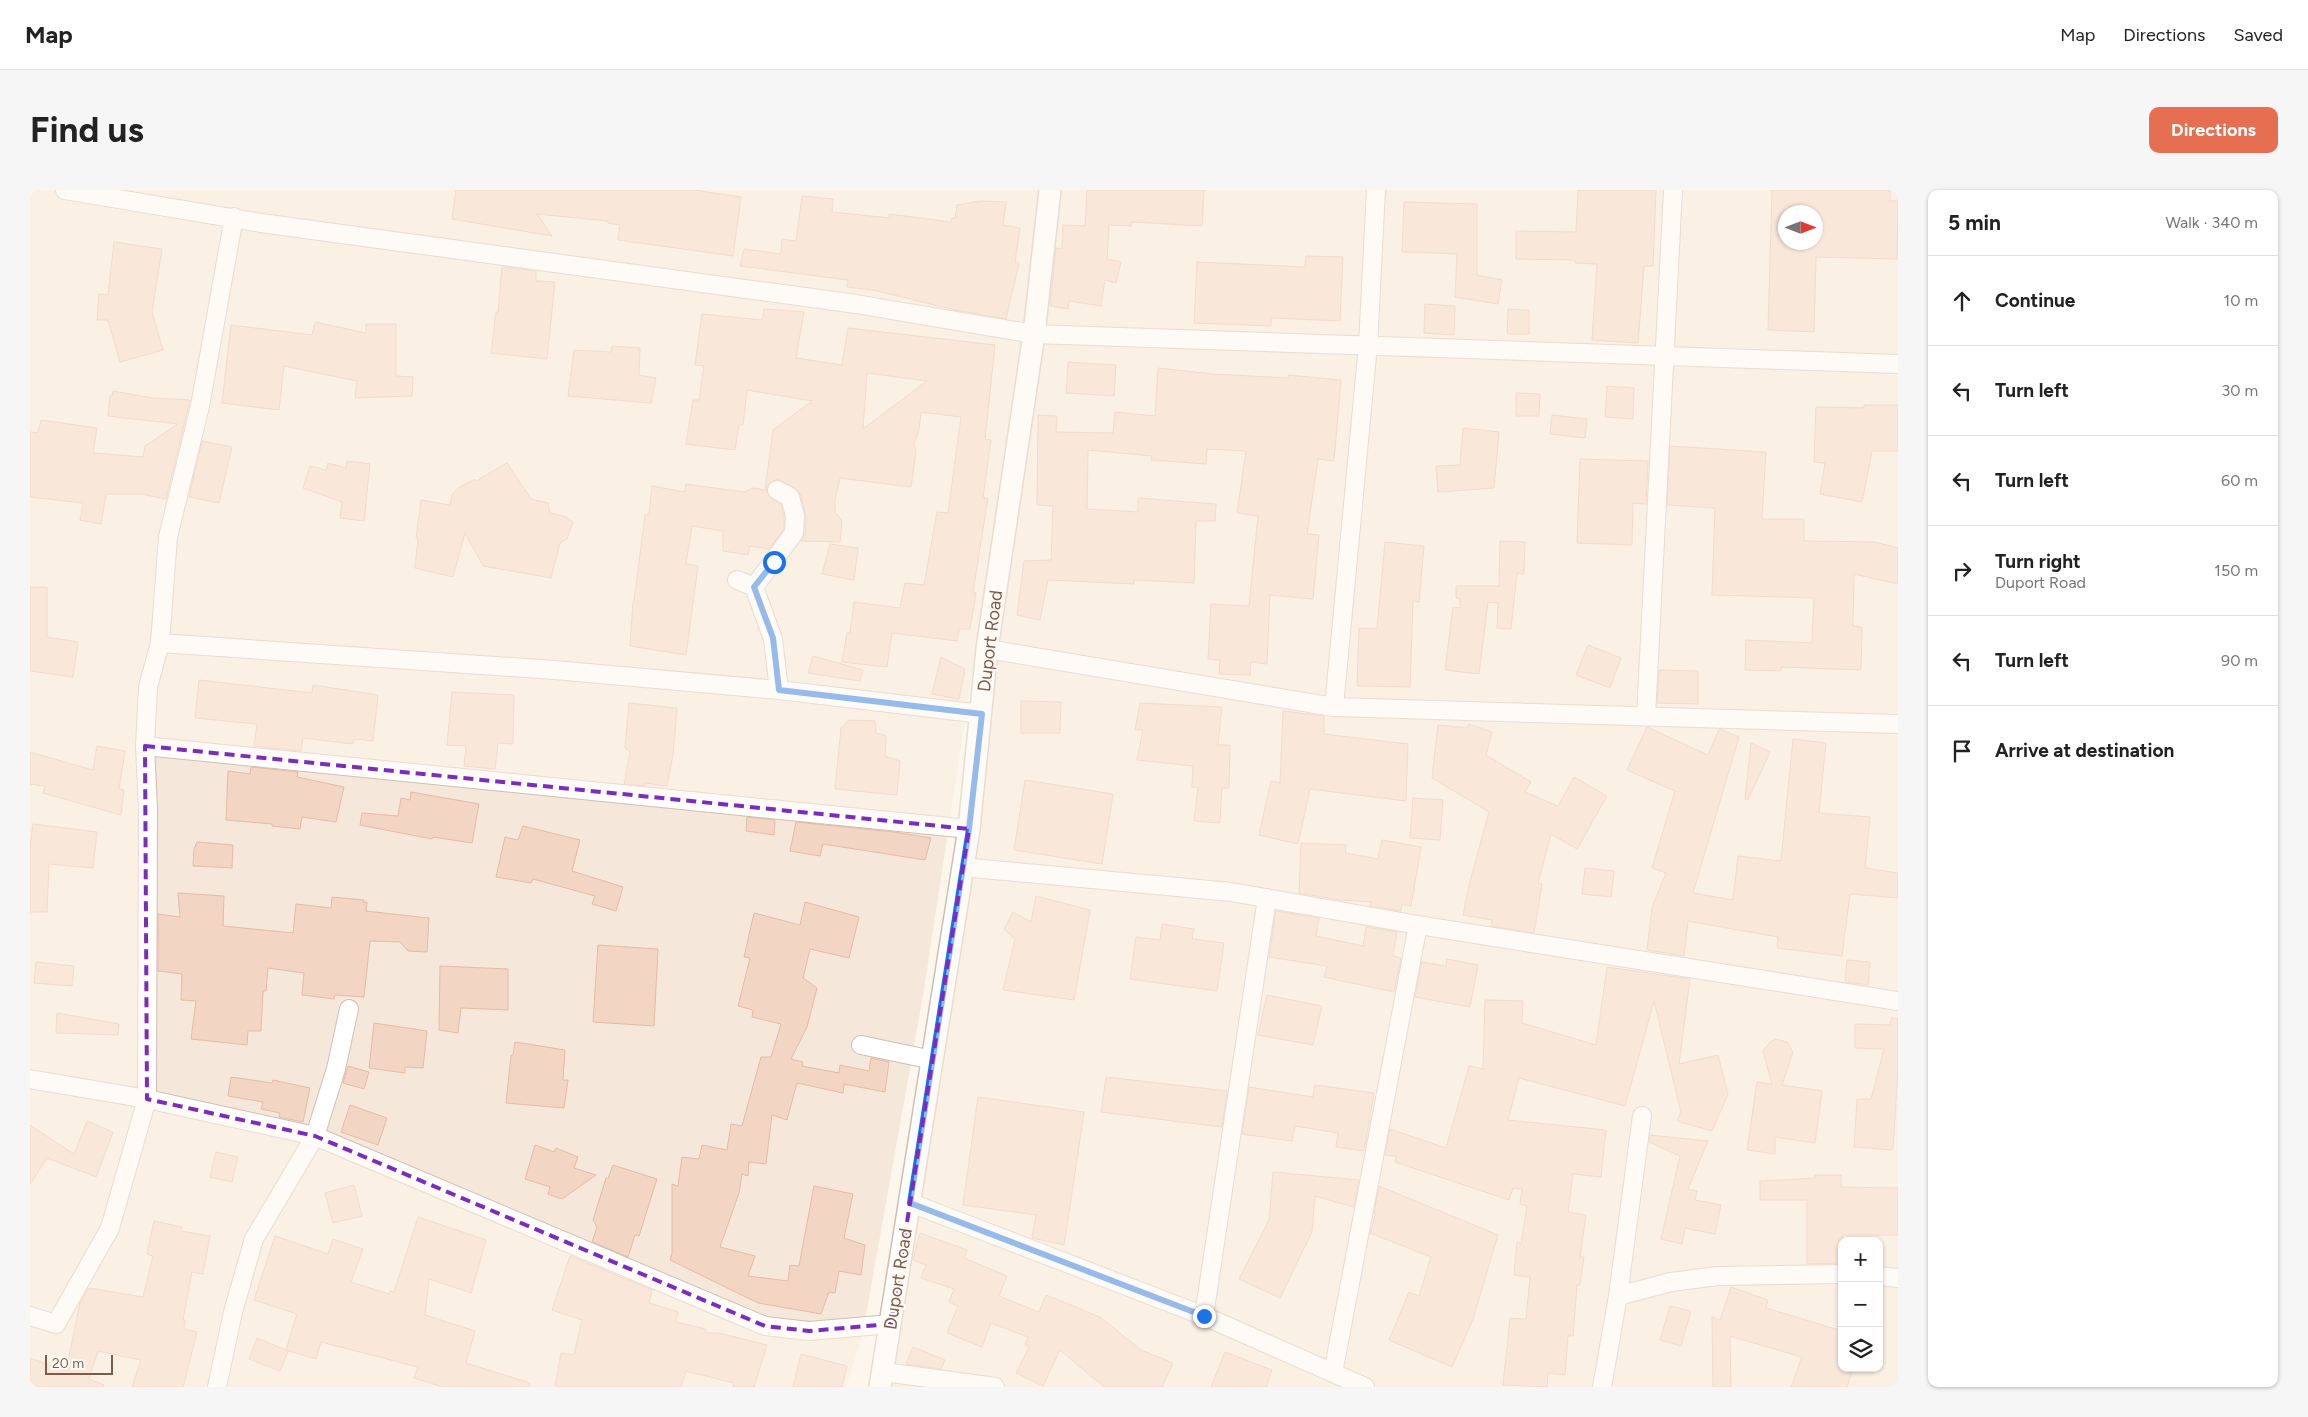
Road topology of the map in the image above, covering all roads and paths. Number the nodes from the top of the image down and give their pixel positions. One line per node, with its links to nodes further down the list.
1 (66, 190): 5 (street)
2 (1050, 190): 7 (street, Duport Road)
3 (1376, 190): 8 (street)
4 (1673, 190): 9 (street)
5 (83, 191): 6 (street)
6 (234, 217): 7 (street); 14 (street)
7 (1034, 334): 8 (street); 15 (street, Duport Road)
8 (1368, 345): 9 (street); 17 (street)
9 (1665, 357): 10 (street); 19 (street)
10 (1898, 364)
11 (777, 490): 13 (street)
12 (737, 580): 13 (street)
13 (754, 587): 16 (street)
14 (160, 643): 16 (street); 21 (street)
15 (987, 649): 17 (street); 18 (street, Duport Road)
16 (779, 690): 18 (street)
17 (1334, 707): 19 (street)
18 (982, 714): 22 (street, Duport Road)
19 (1646, 716): 20 (street)
20 (1898, 724)
21 (145, 746): 22 (street); 31 (street)
22 (969, 829): 23 (street, Duport Road)
23 (962, 867): 24 (street); 29 (street, Duport Road)
24 (1268, 898): 25 (street); 40 (street)
25 (1418, 925): 26 (street); 42 (street)
26 (1898, 1001)
27 (349, 1009): 33 (street)
28 (860, 1045): 29 (street)
29 (933, 1060): 34 (street, Duport Road)
30 (30, 1079): 31 (street)
31 (147, 1100): 33 (street); 39 (street)
32 (1642, 1116): 38 (street)
33 (315, 1136): 41 (street); 44 (street)
34 (910, 1203): 40 (street); 41 (street, Duport Road)
35 (1838, 1274): 38 (street)
36 (1883, 1276): 37 (street)
37 (1898, 1278)
38 (1618, 1296): 47 (street)
39 (30, 1316)
40 (1204, 1316): 42 (street)
41 (891, 1324): 43 (street, Duport Road)
42 (1334, 1373): 46 (street)
43 (882, 1379): 45 (street)
44 (217, 1387)
45 (995, 1387)
46 (1366, 1387)
47 (1602, 1387)

